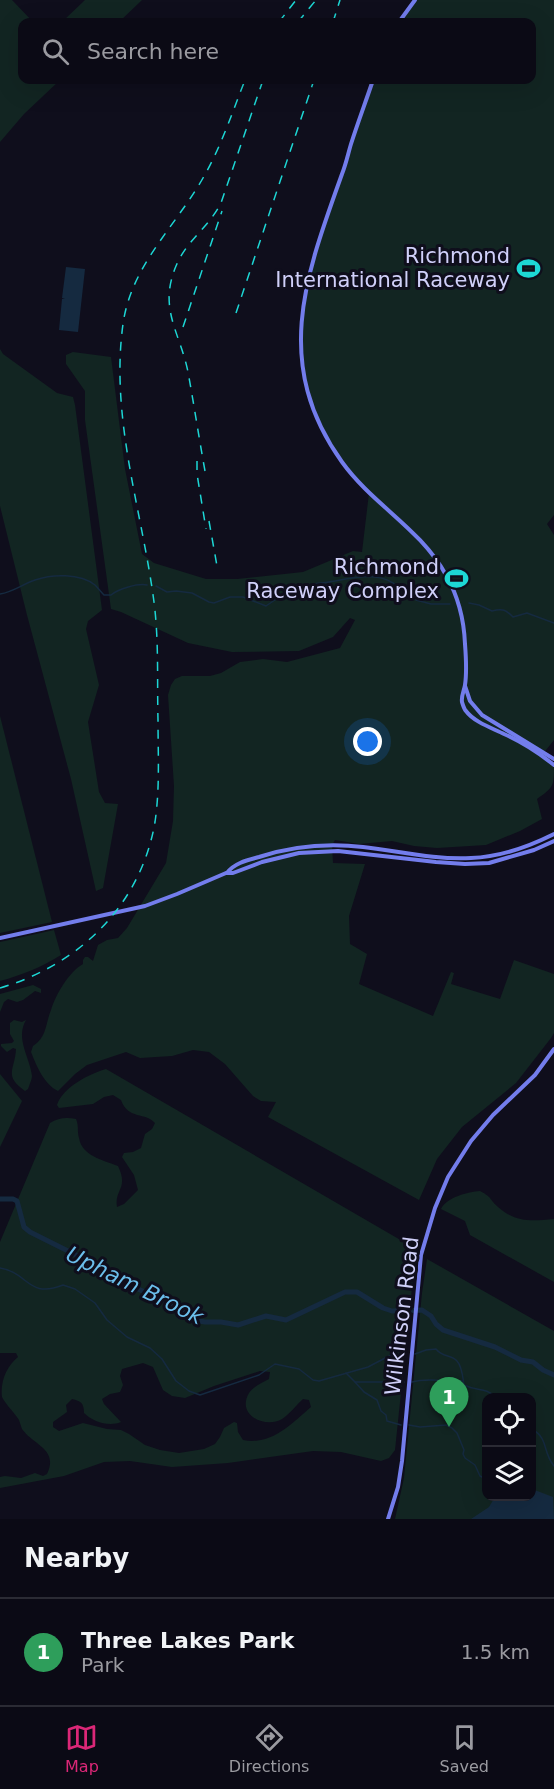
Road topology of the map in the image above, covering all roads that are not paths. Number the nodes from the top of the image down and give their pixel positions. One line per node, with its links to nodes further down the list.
1 (415, 0): 2 (main road)
2 (402, 18)
3 (373, 84): 4 (main road)
4 (465, 686): 5 (main road); 6 (main road)
5 (554, 759)
6 (554, 765)
7 (554, 834): 9 (main road)
8 (554, 841): 9 (main road)
9 (226, 873): 10 (main road)
10 (0, 938)
11 (554, 1049): 12 (main road, Wilkinson Road)
12 (388, 1519)

